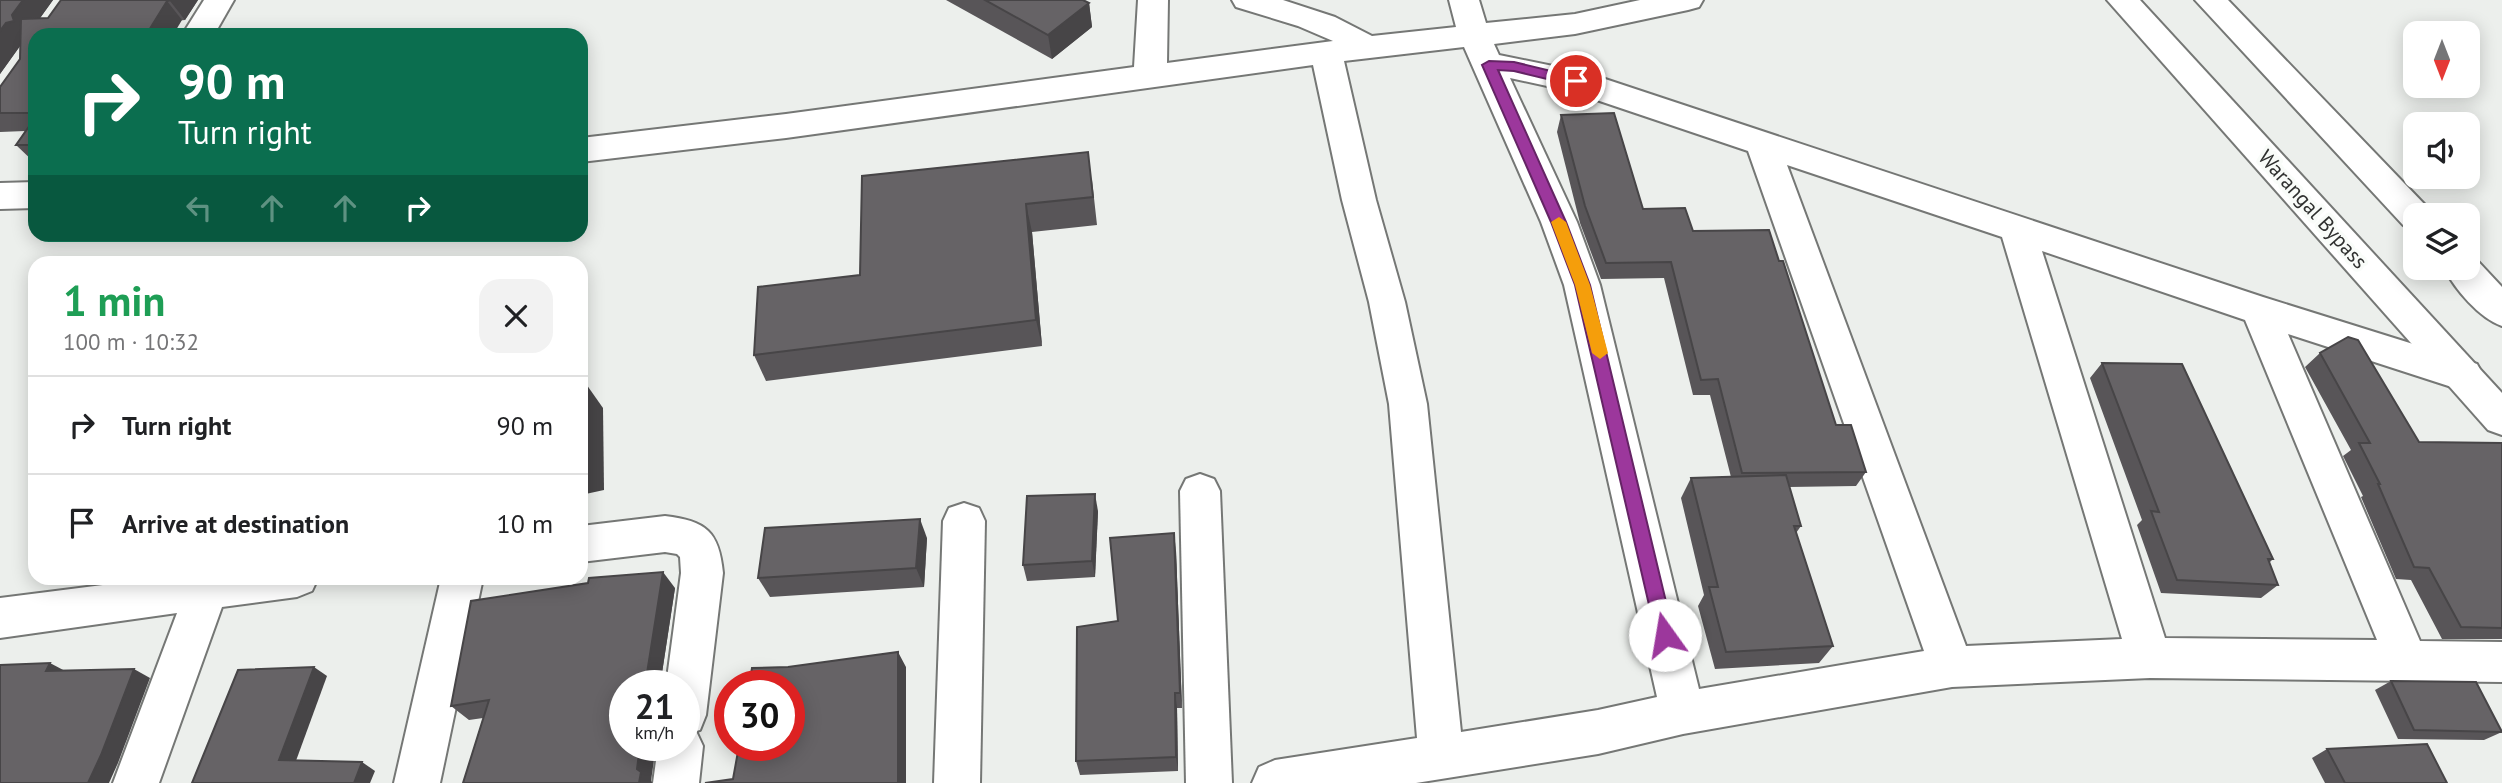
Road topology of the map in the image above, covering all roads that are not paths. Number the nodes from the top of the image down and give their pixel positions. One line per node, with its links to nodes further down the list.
1 (219, 0): 7 (street)
2 (1153, 0): 11 (street)
3 (1247, 0): 9 (street)
4 (1688, 0): 8 (street)
5 (2122, 0): 21 (street, Warangal Bypass)
6 (2210, 0): 16 (street)
7 (202, 28)
8 (1475, 33): 9 (street); 12 (street); 35 (street)
9 (1367, 47): 10 (street)
10 (1326, 52): 11 (street); 36 (street)
11 (1150, 76): 13 (street)
12 (1762, 142): 17 (street); 33 (street)
13 (588, 149)
14 (28, 195): 15 (street)
15 (0, 196)
16 (2403, 203)
17 (2017, 228): 19 (street); 30 (street)
18 (2473, 280): 20 (street)
19 (2259, 310): 21 (street); 31 (street)
20 (2502, 311)
21 (2464, 374): 22 (street, Warangal Bypass)
22 (2502, 419)
23 (1200, 491): 42 (street)
24 (964, 521): 41 (street)
25 (588, 543): 34 (street)
26 (235, 585): 28 (street)
27 (460, 585): 39 (street)
28 (208, 588): 29 (street); 38 (street)
29 (0, 618)
30 (2150, 658): 31 (street); 33 (street)
31 (2407, 661): 32 (street)
32 (2502, 662)
33 (1952, 667): 35 (street)
34 (690, 670)
35 (1683, 713): 36 (street)
36 (1441, 755): 43 (street)
37 (678, 761): 40 (street)
38 (136, 783)
39 (417, 783)
40 (676, 783)
41 (957, 783)
42 (1209, 783)
43 (1275, 783)

